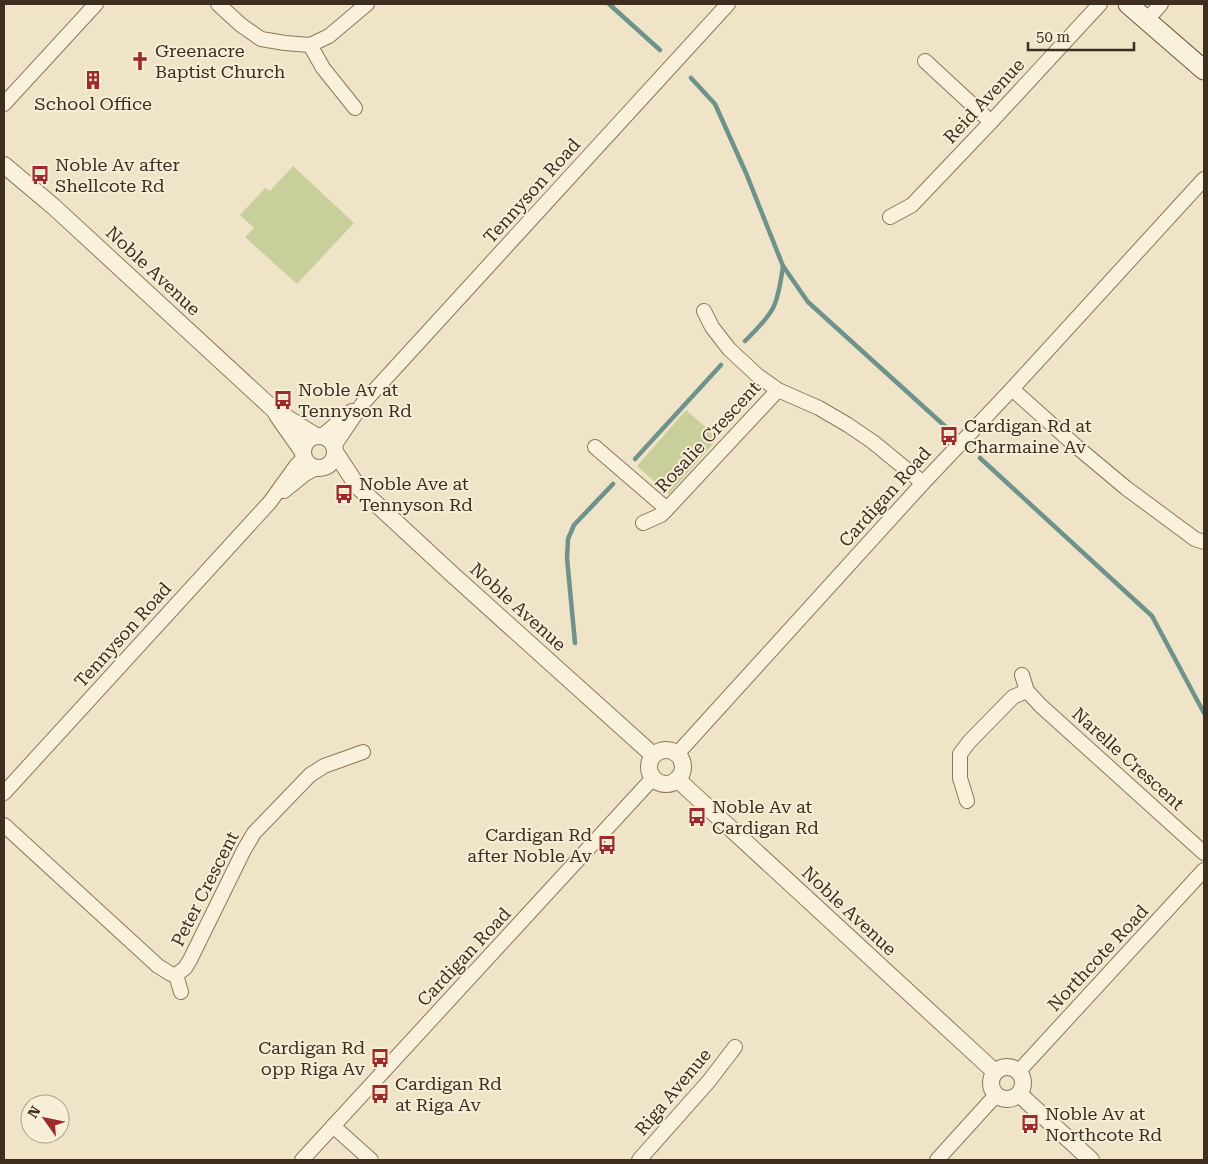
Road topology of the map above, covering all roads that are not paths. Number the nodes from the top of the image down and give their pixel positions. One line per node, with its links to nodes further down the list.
1 (96, 4): 12 (street)
2 (218, 4): 9 (street)
3 (368, 4): 9 (street)
4 (728, 4): 22 (street, Tennyson Road)
5 (1100, 4): 14 (street, Reid Avenue)
6 (1128, 4): 8 (main road)
7 (1161, 4): 8 (street)
8 (1147, 20): 11 (main road)
9 (310, 45): 13 (street)
10 (925, 61): 14 (street)
11 (1204, 70)
12 (4, 104)
13 (355, 108)
14 (991, 122): 17 (street, Reid Avenue)
15 (4, 165): 21 (street, Noble Avenue)
16 (1204, 179): 19 (street, Cardigan Road)
17 (890, 217)
18 (704, 311): 20 (street)
19 (1012, 389): 25 (street, Cardigan Road); 29 (street)
20 (778, 390): 25 (street); 27 (street, Rosalie Crescent)
21 (273, 409): 22 (street, Noble Avenue); 24 (street, Noble Avenue)
22 (327, 443): 24 (street); 24 (street); 26 (street, Noble Avenue)
23 (595, 447): 27 (street, Rosalie Crescent)
24 (311, 461): 26 (street, Noble Avenue); 37 (street, Tennyson Road)
25 (923, 483): 33 (street, Cardigan Road)
26 (358, 487): 34 (street, Noble Avenue)
27 (667, 509): 28 (street, Rosalie Crescent)
28 (643, 523)
29 (1204, 542)
30 (1022, 675): 31 (street, Narelle Crescent)
31 (1027, 691): 38 (street); 40 (street, Narelle Crescent)
32 (363, 752): 42 (street, Peter Crescent)
33 (677, 754): 34 (street); 36 (street)
34 (653, 756): 35 (street)
35 (654, 778): 36 (street); 49 (street, Cardigan Road)
36 (677, 779): 46 (street, Noble Avenue)
37 (4, 793)
38 (967, 802)
39 (4, 825): 42 (street, Peter Crescent)
40 (1204, 853)
41 (1204, 870): 45 (street, Northcote Road)
42 (176, 975): 43 (street)
43 (181, 992)
44 (735, 1047): 52 (street, Riga Avenue)
45 (1019, 1071): 46 (street); 47 (street)
46 (995, 1072): 48 (street)
47 (1019, 1094): 48 (street); 54 (street)
48 (996, 1095): 53 (street)
49 (333, 1126): 50 (street, Cardigan Road); 51 (street)
50 (302, 1160)
51 (370, 1160)
52 (638, 1160)
53 (937, 1160)
54 (1091, 1160)

